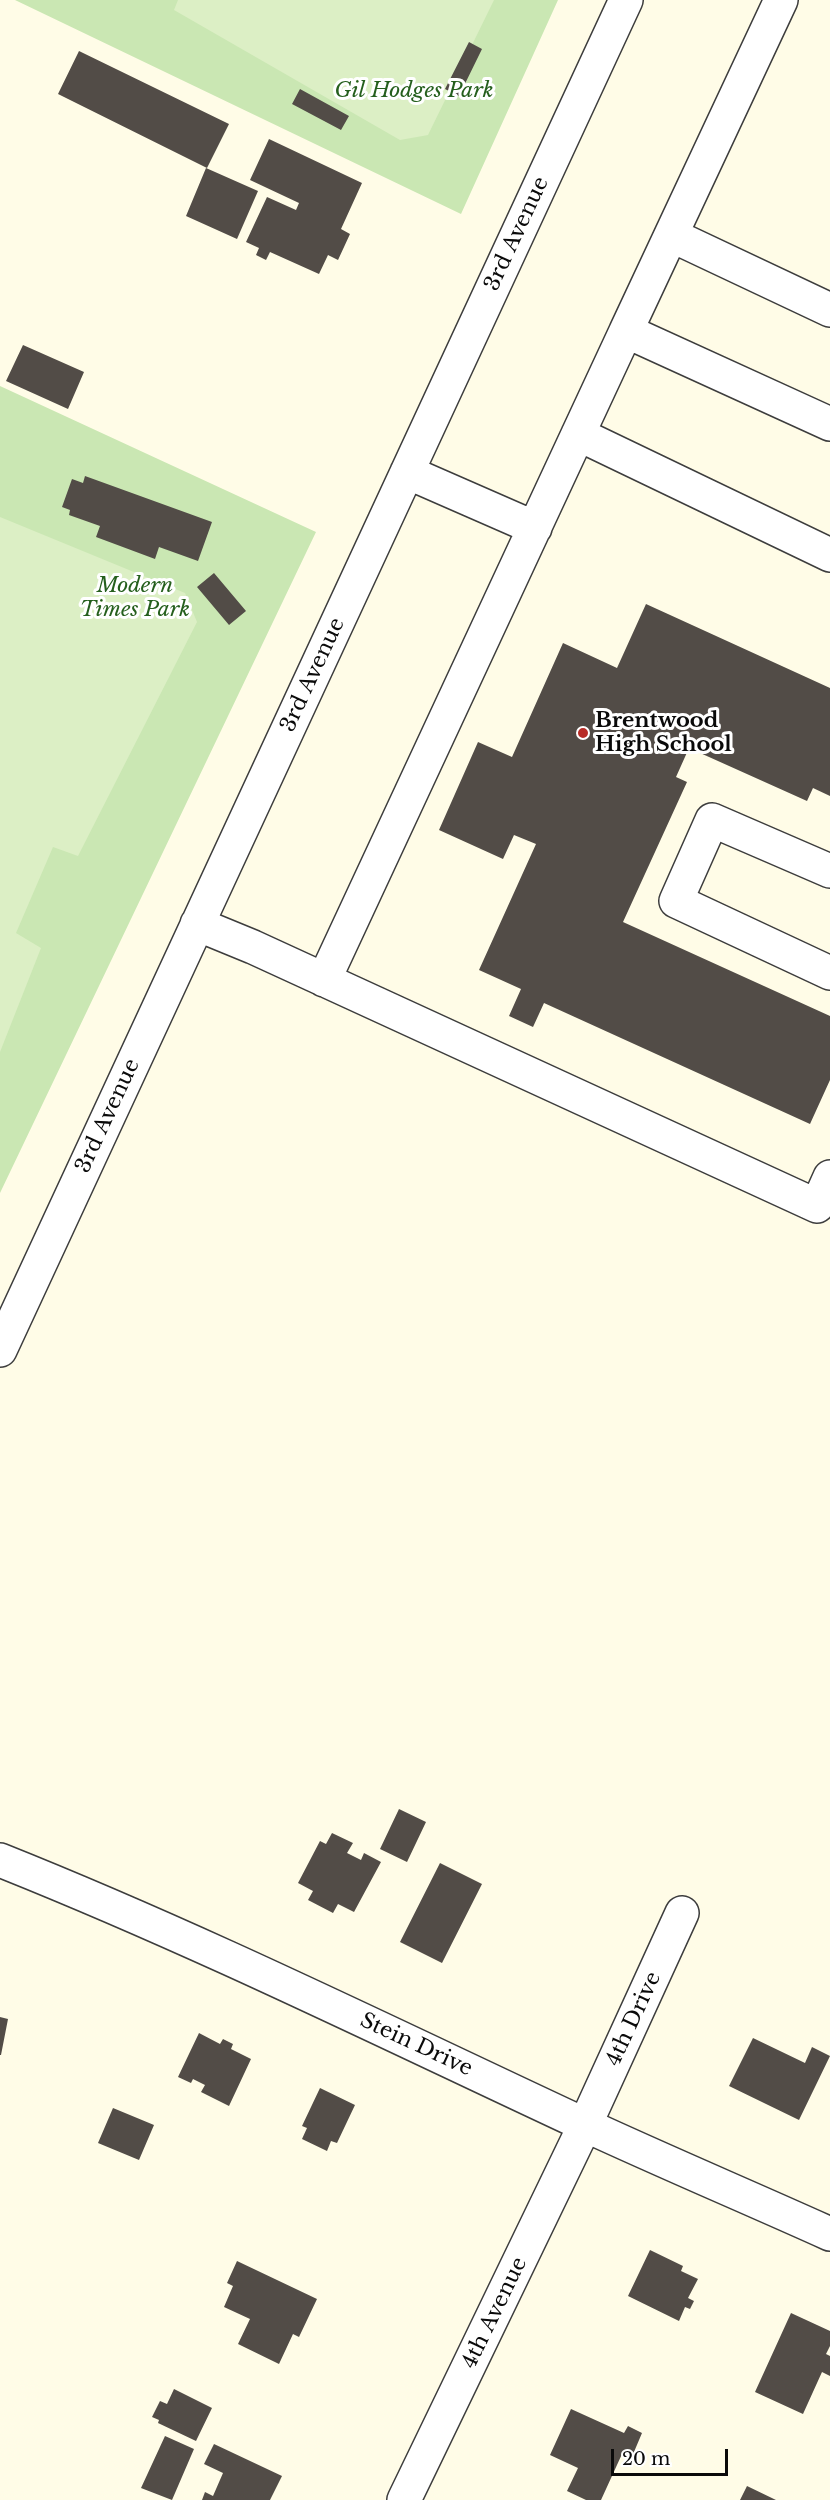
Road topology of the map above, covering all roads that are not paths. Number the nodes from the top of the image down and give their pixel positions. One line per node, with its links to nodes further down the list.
1 (626, 0): 8 (street, 3rd Avenue)
2 (781, 0): 3 (street)
3 (671, 235): 4 (street); 5 (street)
4 (830, 310)
5 (626, 331): 6 (street); 7 (street)
6 (830, 424)
7 (578, 434): 9 (street); 10 (street)
8 (407, 472): 9 (street); 12 (street, 3rd Avenue)
9 (535, 528): 14 (street)
10 (830, 555)
11 (830, 871): 13 (street)
12 (197, 924): 14 (street); 16 (street, 3rd Avenue)
13 (830, 973)
14 (324, 980): 15 (street)
15 (830, 1177)
16 (0, 1350)
17 (0, 1860): 19 (street, Stein Drive)
18 (682, 1913): 19 (street, 4th Drive)
19 (585, 2125): 20 (street, Stein Drive); 21 (street, 4th Avenue)
20 (830, 2234)
21 (405, 2500)

